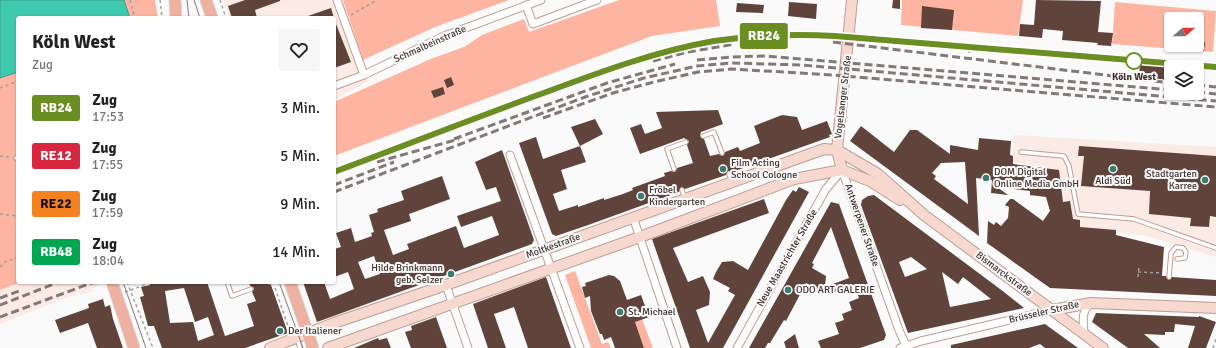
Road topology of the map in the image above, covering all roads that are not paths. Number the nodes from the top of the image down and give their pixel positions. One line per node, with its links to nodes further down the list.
1 (175, 0): 8 (main road)
2 (206, 0): 9 (main road)
3 (337, 0): 10 (street)
4 (541, 0): 7 (street, Schmalbeinstraße)
5 (597, 0): 7 (street)
6 (852, 0): 14 (street, Vogelsanger Straße)
7 (526, 5): 10 (street, Schmalbeinstraße)
8 (176, 16)
9 (211, 16)
10 (364, 75): 11 (street, Schmalbeinstraße)
11 (336, 85)
12 (703, 136): 16 (lane)
13 (686, 142): 18 (lane)
14 (837, 150): 19 (street, Vogelsanger Straße); 20 (street, Bismarckstraße); 21 (street, Moltkestraße)
15 (1021, 152): 23 (lane)
16 (722, 153)
17 (510, 155): 24 (street)
18 (674, 169)
19 (842, 170): 20 (street, Bismarckstraße); 22 (street, Moltkestraße); 40 (street, Antwerpener Straße); 49 (street, Neue Maastrichter Straße)
20 (924, 214): 36 (street, Bismarckstraße)
21 (633, 217): 22 (street); 24 (street, Moltkestraße)
22 (640, 237): 26 (street, Moltkestraße); 48 (street)
23 (1216, 248)
24 (544, 249): 26 (street); 31 (street, Moltkestraße)
25 (1177, 259): 27 (lane)
26 (551, 269): 34 (street, Moltkestraße); 47 (street)
27 (1169, 275)
28 (113, 284): 41 (main road)
29 (228, 284): 32 (lane)
30 (291, 284): 37 (main road)
31 (446, 285): 34 (street); 37 (street, Moltkestraße)
32 (252, 289)
33 (1091, 303): 35 (street, Brüsseler Straße); 36 (street, Brüsseler Straße); 38 (street)
34 (453, 304): 45 (street, Moltkestraße); 46 (street)
35 (1216, 308)
36 (1052, 310): 38 (street, Bismarckstraße); 40 (street, Brüsseler Straße)
37 (308, 332): 39 (street, Moltkestraße); 44 (main road)
38 (1084, 333): 50 (street, Bismarckstraße)
39 (293, 334): 42 (street, Moltkestraße); 43 (lane)
40 (904, 347)
41 (134, 348)
42 (270, 348)
43 (300, 348)
44 (313, 348)
45 (328, 348)
46 (468, 348)
47 (580, 348)
48 (677, 348)
49 (736, 348)
50 (1103, 348)

